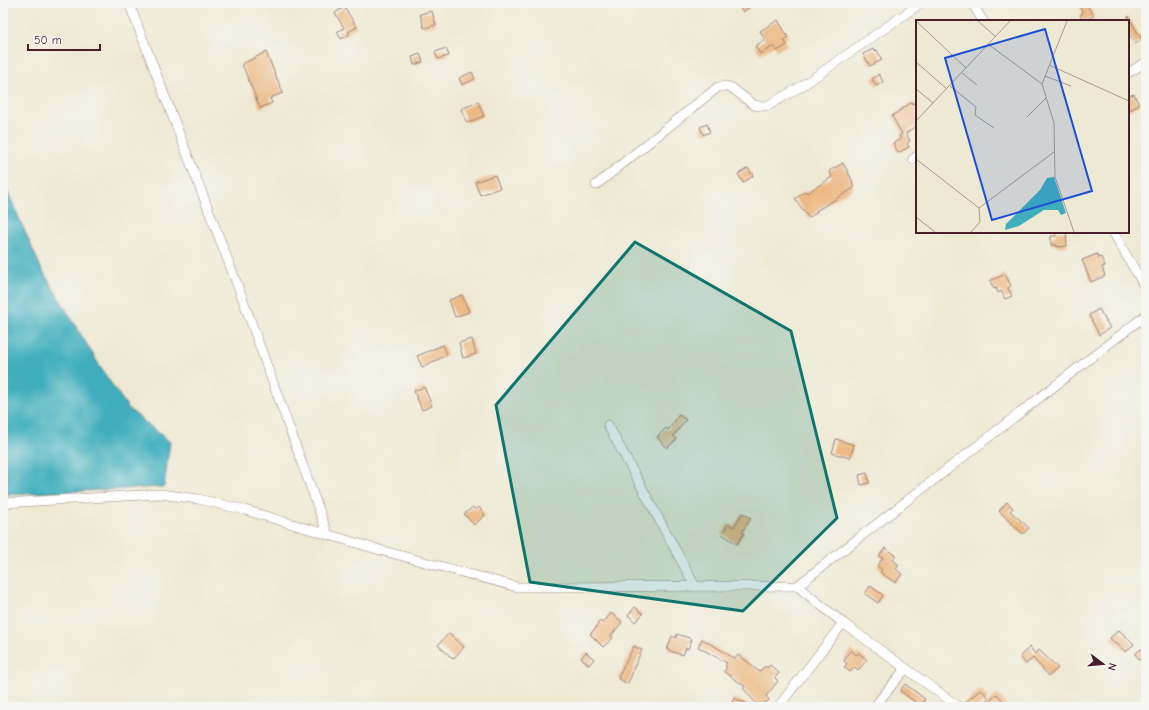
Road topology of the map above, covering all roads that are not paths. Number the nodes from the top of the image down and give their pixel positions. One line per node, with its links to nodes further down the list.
1 (129, 3): 13 (street)
2 (921, 3): 7 (street)
3 (972, 3): 4 (street)
4 (982, 20)
5 (1146, 62): 6 (street)
6 (1129, 73)
7 (596, 186)
8 (1114, 233): 9 (street)
9 (1146, 289)
10 (1146, 315): 15 (street)
11 (608, 425): 14 (street)
12 (3, 503): 13 (street)
13 (328, 535): 14 (street)
14 (695, 586): 15 (street)
15 (797, 586): 16 (street)
16 (843, 623): 17 (street); 18 (street)
17 (906, 668): 19 (street); 20 (street)
18 (778, 707)
19 (874, 707)
20 (959, 707)

